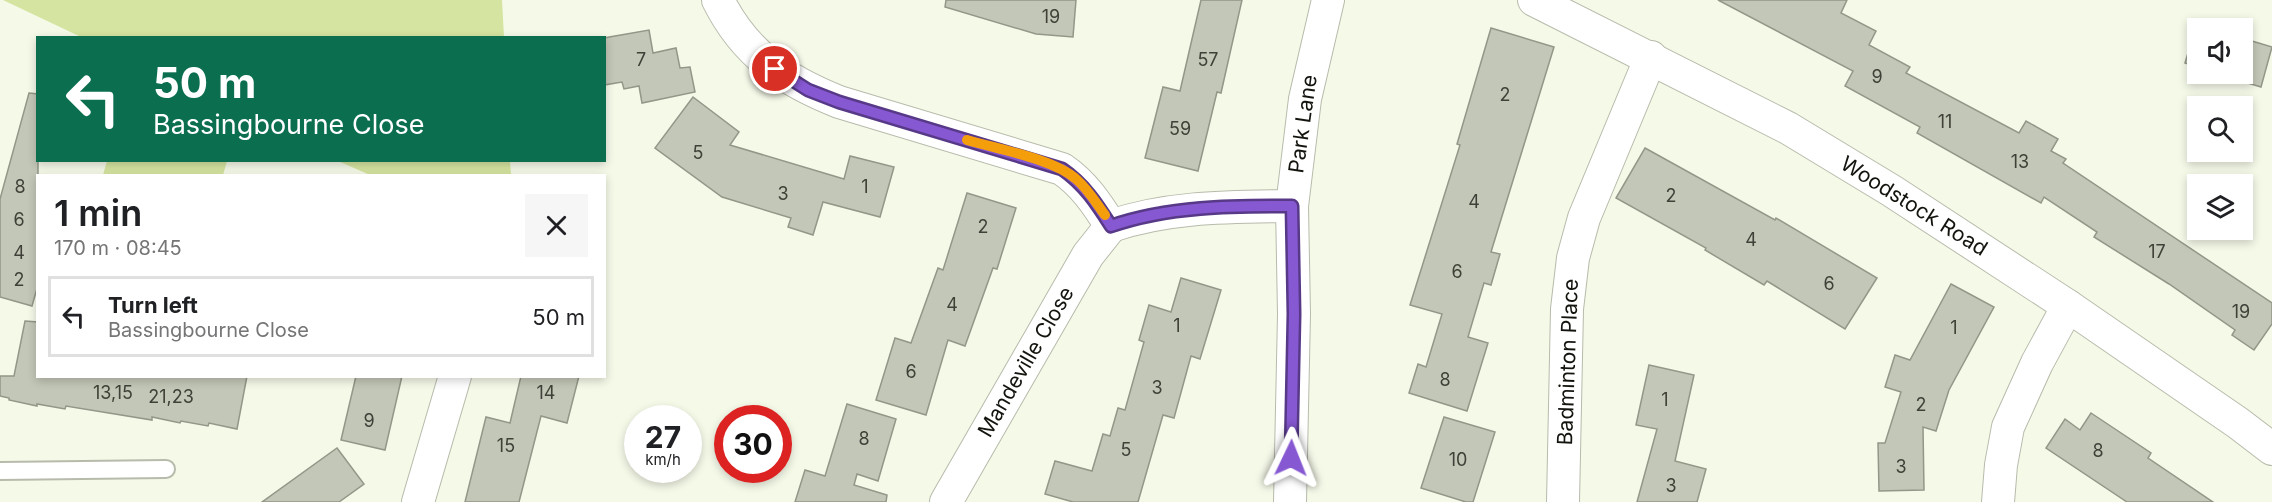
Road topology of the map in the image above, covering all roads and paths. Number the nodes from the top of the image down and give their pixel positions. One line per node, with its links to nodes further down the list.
1 (718, 0): 6 (street)
2 (1328, 0): 5 (street, Park Lane)
3 (1534, 0): 4 (street, Woodstock Road)
4 (1651, 57): 7 (street, Woodstock Road); 15 (street, Badminton Place)
5 (1292, 206): 6 (street); 14 (street, Park Lane)
6 (1111, 226): 13 (street, Mandeville Close)
7 (2068, 306): 9 (street, Woodstock Road); 16 (street)
8 (454, 378): 12 (street)
9 (2272, 449)
10 (166, 469): 11 (lane)
11 (0, 471)
12 (418, 502)
13 (946, 502)
14 (1290, 502)
15 (1563, 502)
16 (1998, 502)

